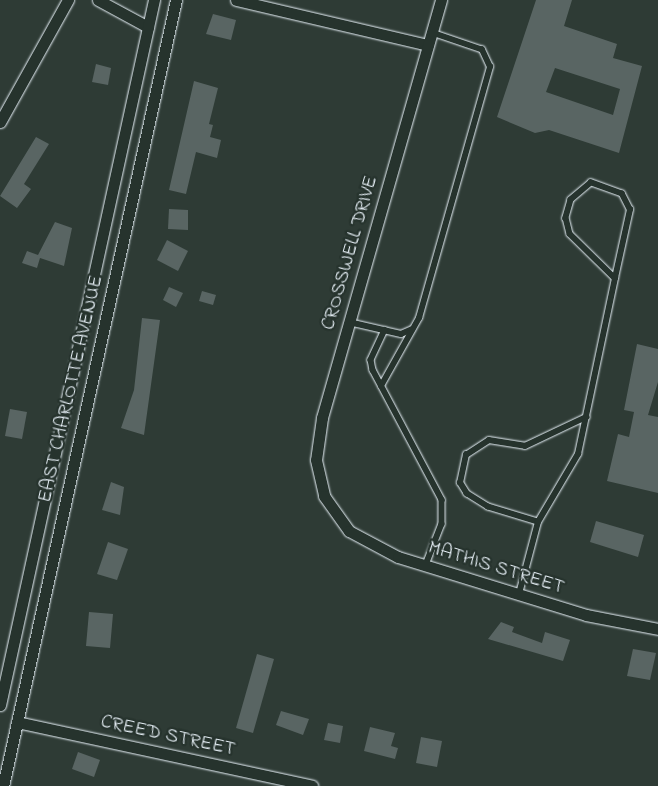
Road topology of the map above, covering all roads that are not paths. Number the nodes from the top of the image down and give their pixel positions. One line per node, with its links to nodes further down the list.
1 (68, 0): 10 (street)
2 (98, 0): 7 (street)
3 (154, 0): 7 (street, EAST CHARLOTTE AVENUE)
4 (176, 0): 23 (street, EAST CHARLOTTE AVENUE)
5 (236, 0): 9 (street)
6 (441, 0): 8 (street, CROSSWELL DRIVE)
7 (148, 27): 22 (street, EAST CHARLOTTE AVENUE)
8 (432, 34): 9 (street, CROSSWELL DRIVE); 13 (lane)
9 (428, 45): 12 (street, CROSSWELL DRIVE)
10 (0, 122)
11 (615, 278): 11 (lane); 16 (lane)
12 (349, 322): 14 (lane); 17 (street, CROSSWELL DRIVE)
13 (412, 329): 14 (lane); 15 (lane)
14 (385, 330): 15 (lane)
15 (381, 386): 19 (lane)
16 (586, 417): 18 (lane); 18 (lane)
17 (336, 515): 19 (street, MATHIS STREET)
18 (538, 522): 20 (lane)
19 (426, 565): 20 (street, MATHIS STREET)
20 (519, 594): 21 (street, MATHIS STREET)
21 (658, 629)
22 (0, 705)
23 (16, 722): 24 (street, CREED STREET); 25 (street, EAST CHARLOTTE AVENUE)
24 (290, 784): 26 (street, CREED STREET)
25 (3, 786)
26 (312, 786)

